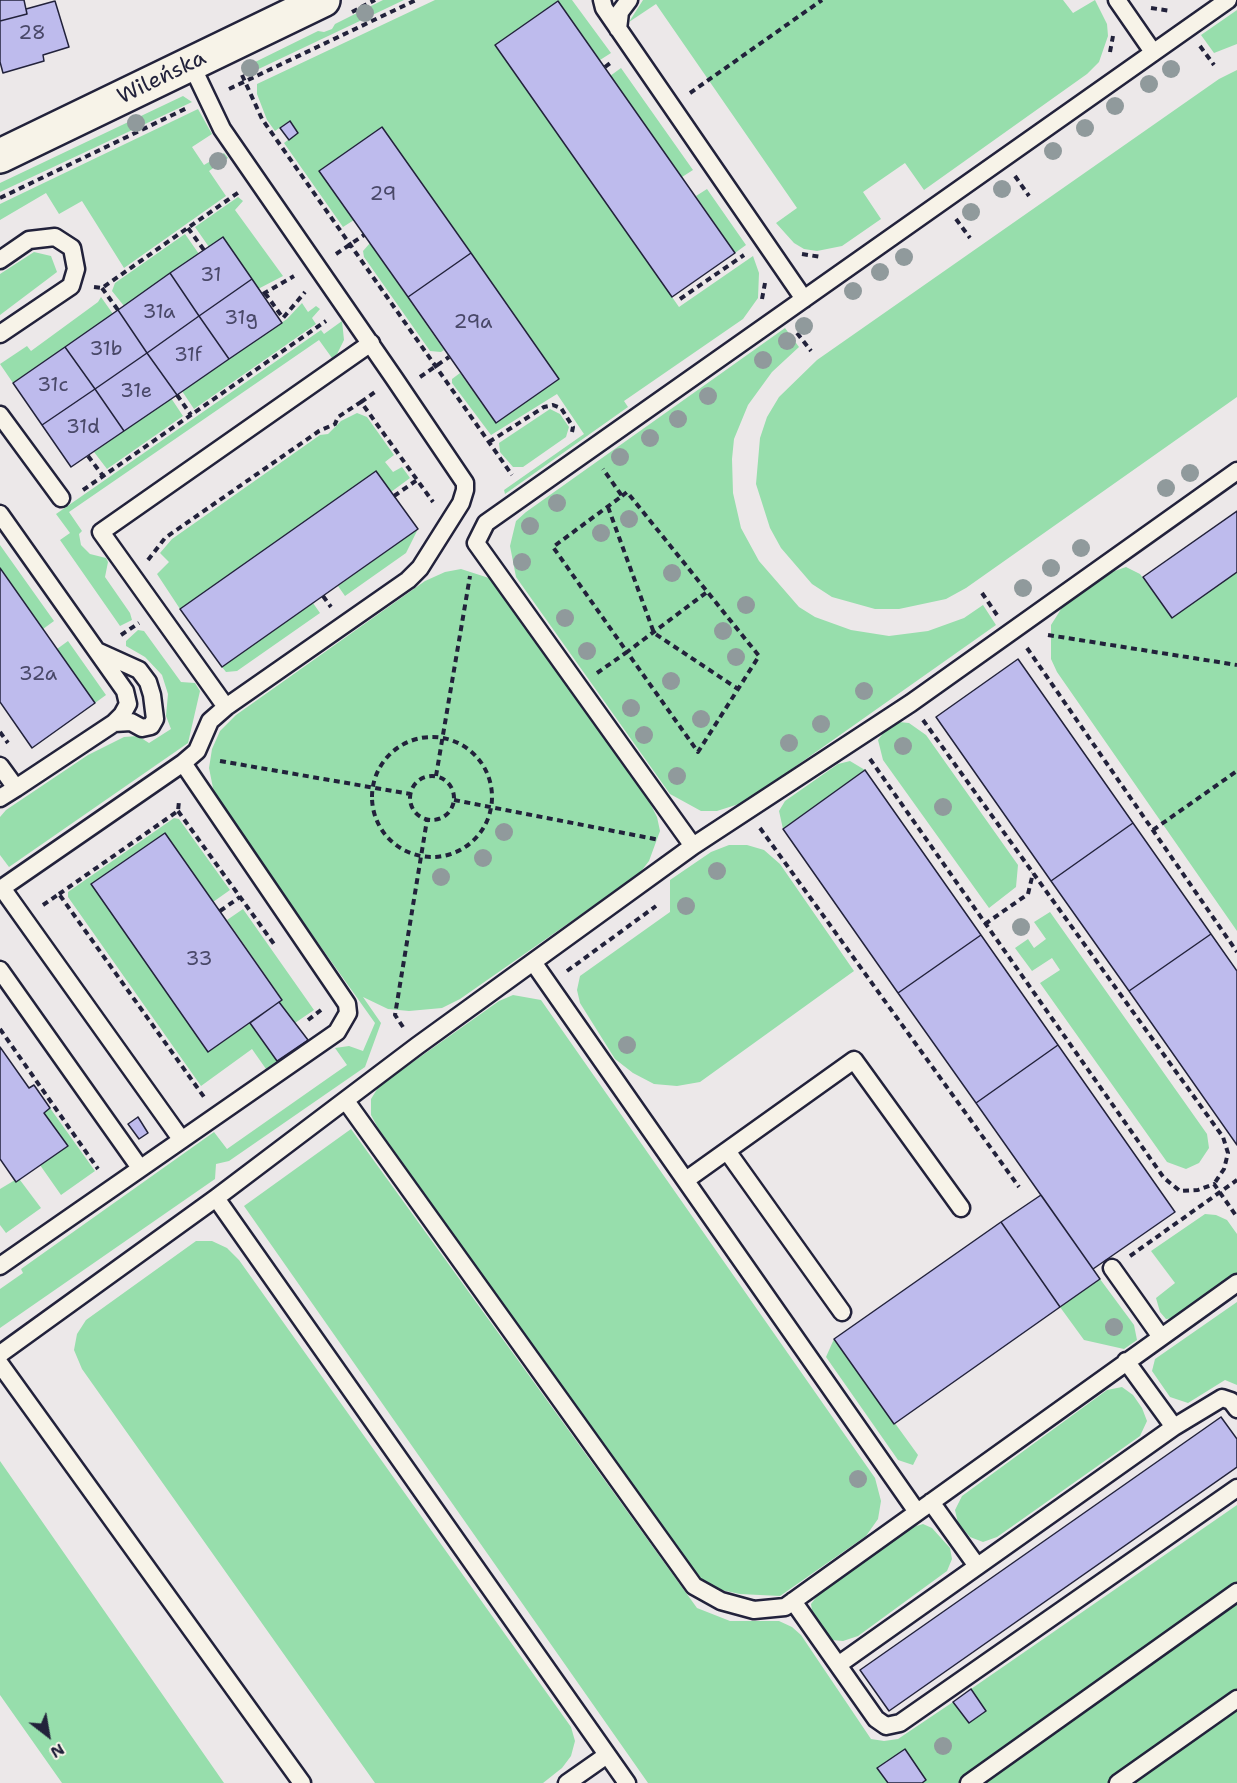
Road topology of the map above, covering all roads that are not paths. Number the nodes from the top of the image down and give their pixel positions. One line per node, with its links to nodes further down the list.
1 (323, 0): 8 (street, Wileńska)
2 (602, 0): 6 (lane)
3 (629, 0): 6 (lane)
4 (1117, 0): 7 (lane)
5 (1228, 0): 7 (lane)
6 (618, 28): 11 (lane)
7 (1153, 52): 11 (lane)
8 (191, 64): 9 (street, Wileńska); 13 (lane)
9 (0, 156)
10 (0, 260): 12 (lane)
11 (804, 299): 25 (lane)
12 (0, 334)
13 (371, 343): 19 (lane); 19 (lane)
14 (0, 415): 16 (lane)
15 (1237, 471): 25 (lane)
16 (61, 498)
17 (0, 514): 18 (lane)
18 (98, 651): 20 (lane); 20 (lane)
19 (226, 707): 21 (lane)
20 (114, 723): 23 (lane)
21 (183, 763): 26 (lane); 30 (lane)
22 (0, 766): 23 (lane)
23 (16, 788): 24 (lane)
24 (0, 798)
25 (693, 846): 27 (lane)
26 (1, 887): 30 (lane)
27 (533, 962): 29 (lane); 33 (lane)
28 (0, 970): 32 (lane)
29 (346, 1101): 34 (lane); 51 (lane)
30 (181, 1139): 32 (lane)
31 (727, 1151): 33 (lane); 35 (lane); 39 (lane)
32 (140, 1168): 36 (lane)
33 (686, 1180): 48 (lane)
34 (216, 1198): 41 (lane); 54 (lane)
35 (961, 1208)
36 (0, 1266)
37 (1112, 1268): 40 (lane)
38 (1237, 1283): 40 (lane)
39 (842, 1312)
40 (1161, 1337): 42 (lane)
41 (0, 1353)
42 (1126, 1361): 45 (lane); 47 (lane)
43 (0, 1364): 55 (lane)
44 (1237, 1409): 45 (lane)
45 (1174, 1427): 49 (lane)
46 (1237, 1488): 52 (lane)
47 (931, 1502): 48 (lane); 49 (lane)
48 (917, 1512): 51 (lane)
49 (977, 1566): 52 (lane)
50 (1237, 1592): 58 (lane)
51 (793, 1601): 52 (lane)
52 (838, 1665)
53 (1237, 1699): 59 (lane)
54 (607, 1755): 56 (lane); 57 (lane)
55 (302, 1783)
56 (567, 1783)
57 (627, 1783)
58 (969, 1783)
59 (1118, 1783)

